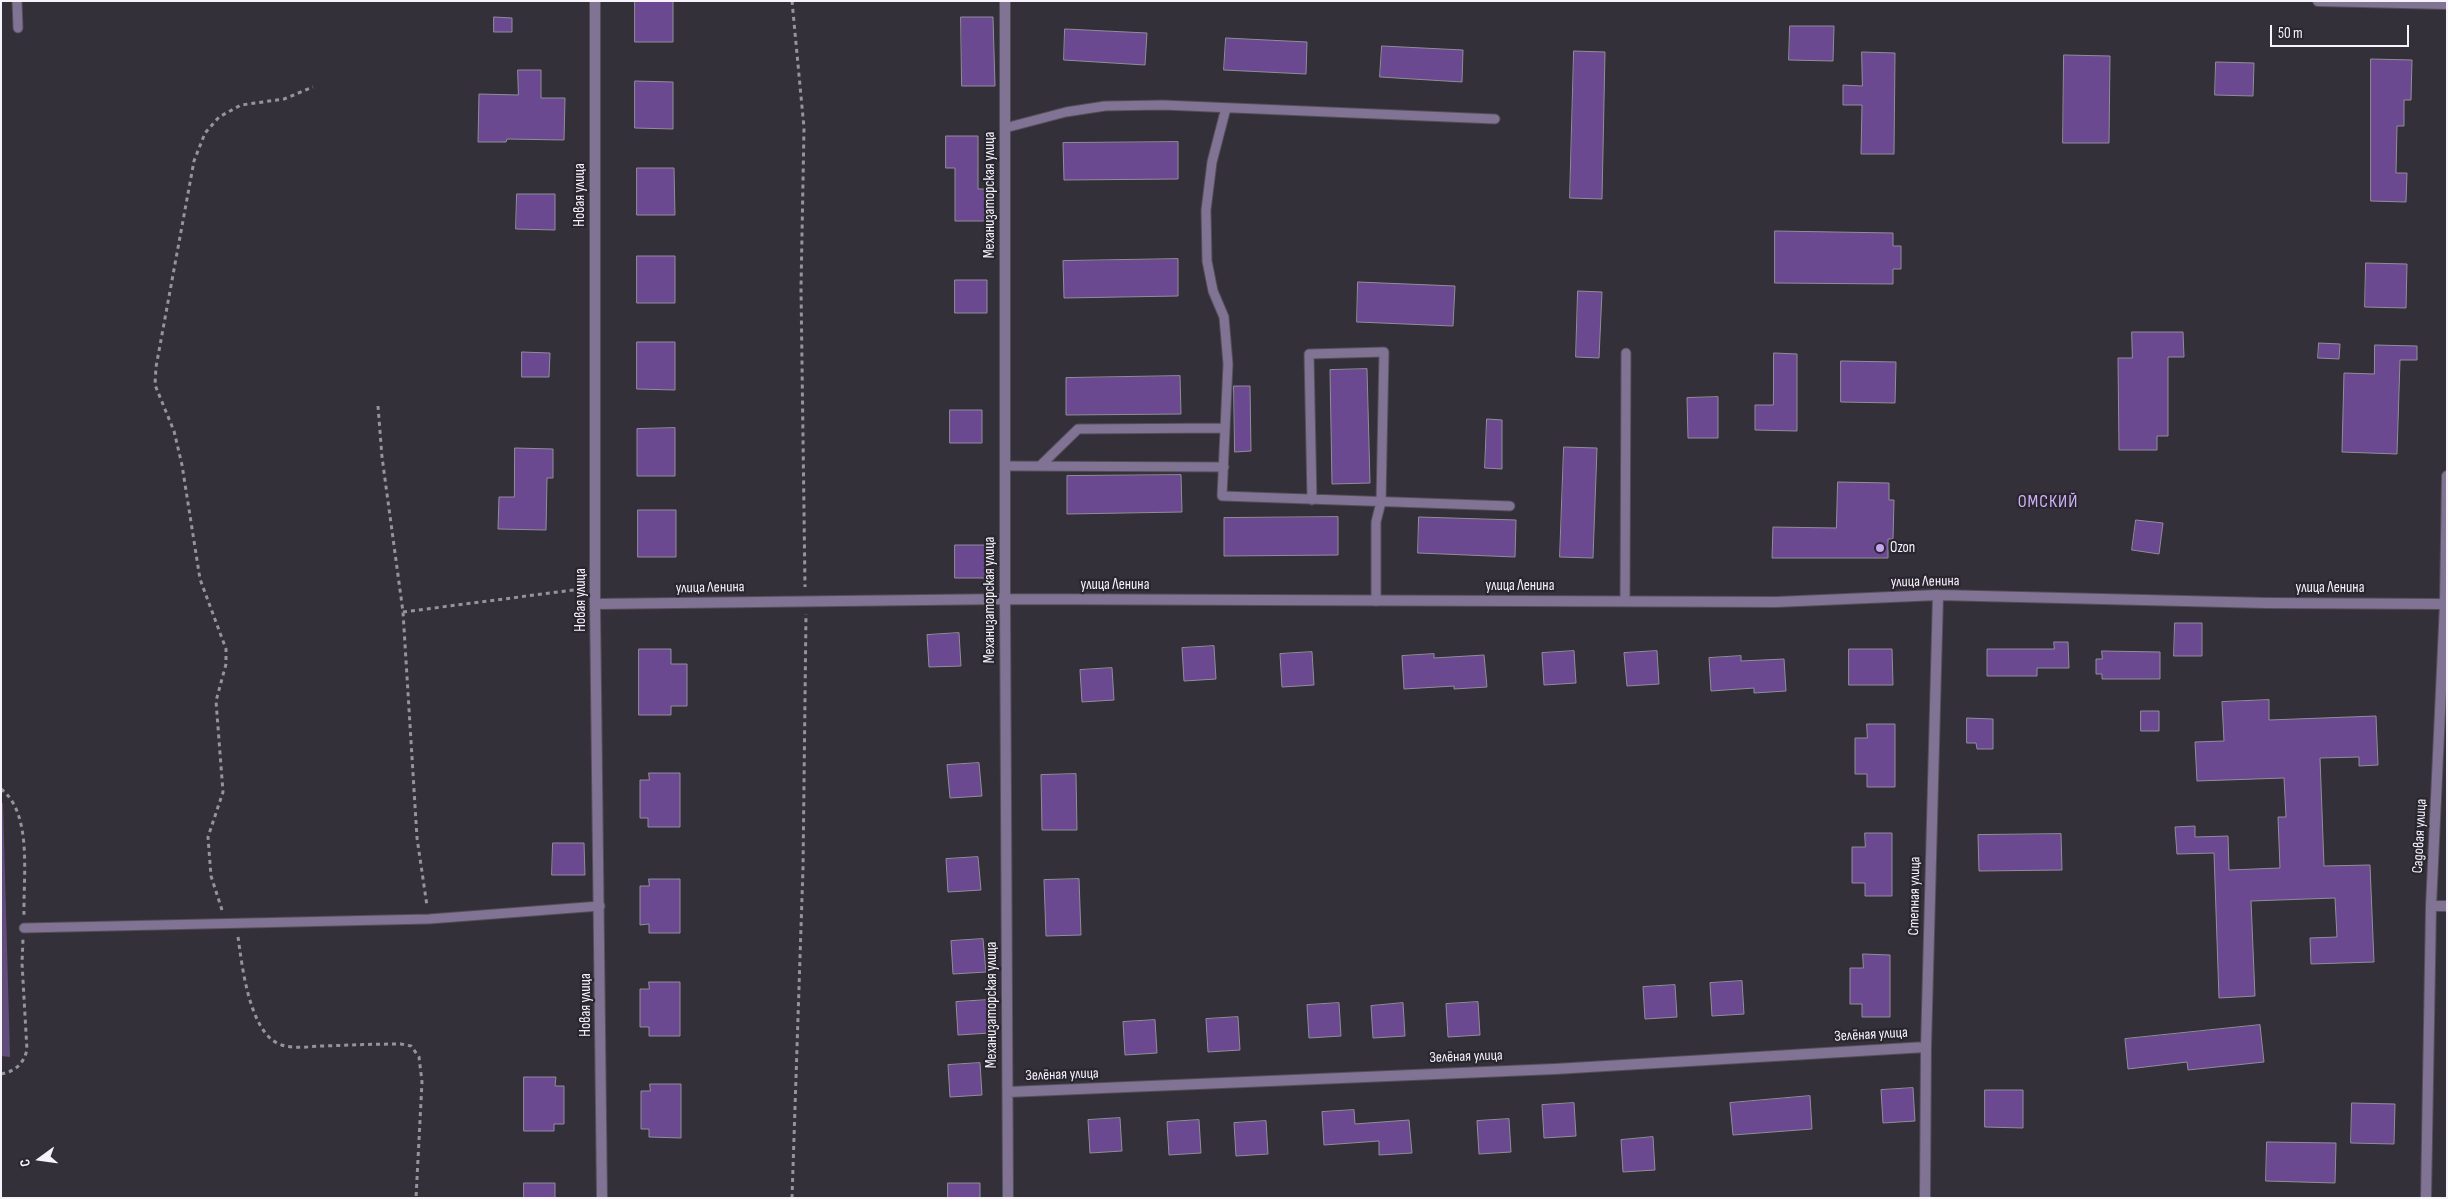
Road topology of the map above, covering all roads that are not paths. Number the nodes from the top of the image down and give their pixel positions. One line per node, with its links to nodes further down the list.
1 (17, 1): 6 (lane)
2 (595, 1): 23 (street, Новая улица)
3 (1005, 1): 9 (street, Механизаторская улица)
4 (2318, 1): 5 (street)
5 (2447, 4)
6 (18, 28)
7 (1226, 108): 8 (lane); 9 (lane); 11 (lane)
8 (1495, 119)
9 (1005, 128): 12 (street, Механизаторская улица)
10 (1626, 353): 21 (lane)
11 (1225, 428): 13 (lane); 14 (lane)
12 (1005, 466): 13 (lane); 20 (street, Механизаторская улица)
13 (1040, 466): 14 (lane)
14 (1224, 467): 16 (lane)
15 (2447, 476): 24 (street, Садовая улица)
16 (1312, 500): 17 (lane); 17 (lane)
17 (1381, 502): 18 (lane); 22 (lane)
18 (1510, 506)
19 (1938, 595): 21 (street, улица Ленина); 24 (street, улица Ленина); 29 (street, Степная улица)
20 (1005, 599): 22 (street, улица Ленина); 23 (street, улица Ленина); 30 (street, Механизаторская улица)
21 (1625, 600): 22 (street, улица Ленина)
22 (1376, 601)
23 (595, 604): 25 (street, Новая улица)
24 (2445, 604): 26 (street, Садовая улица)
25 (600, 906): 28 (lane); 31 (street, Новая улица)
26 (2431, 906): 27 (street); 34 (street, Садовая улица)
27 (2447, 906)
28 (24, 928)
29 (1926, 1047): 30 (street, Зелёная улица); 33 (street, Степная улица)
30 (1008, 1092): 32 (street, Механизаторская улица)
31 (602, 1198)
32 (1008, 1198)
33 (1925, 1198)
34 (2426, 1198)

